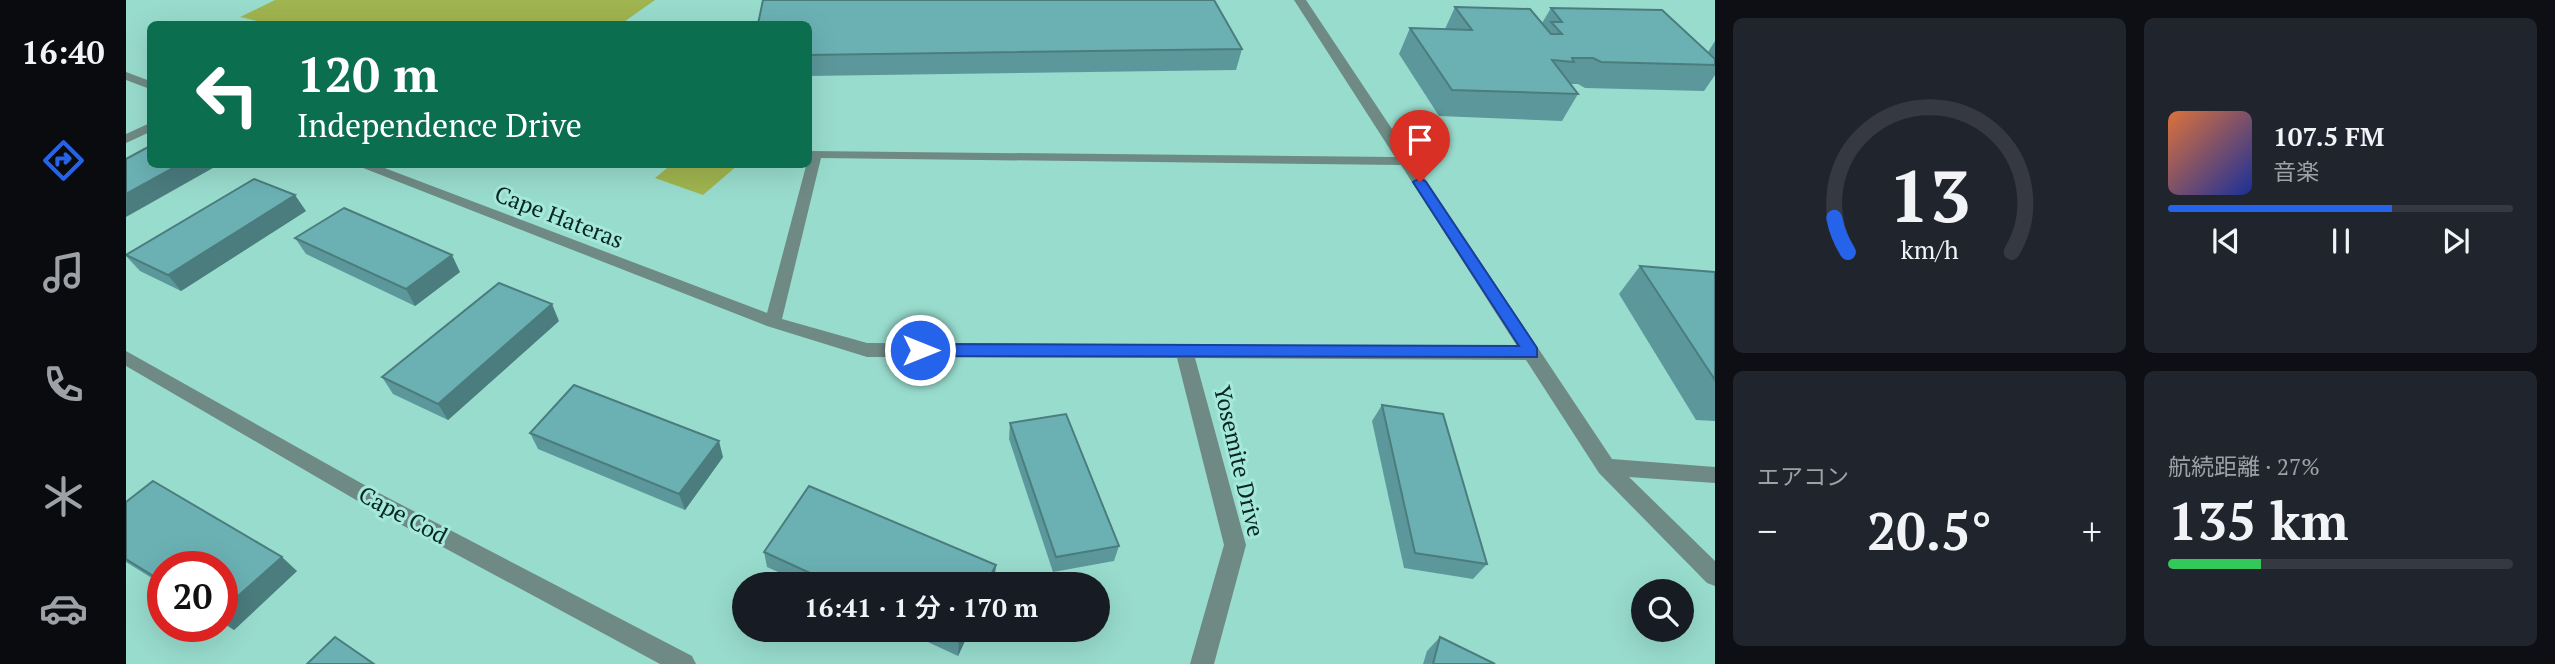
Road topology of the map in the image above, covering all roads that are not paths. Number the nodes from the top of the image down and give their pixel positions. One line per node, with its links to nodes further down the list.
1 (1300, 0): 6 (street)
2 (126, 76): 3 (street)
3 (147, 84)
4 (147, 128): 5 (street)
5 (126, 139)
6 (1406, 161): 7 (street); 12 (street)
7 (812, 166)
8 (370, 168): 10 (street, Cape Hateras)
9 (812, 168): 10 (street)
10 (773, 322): 11 (street, Cape Hateras)
11 (1184, 351): 12 (street, Cape Hateras); 18 (street, Yosemite Drive)
12 (1531, 352): 14 (street)
13 (126, 358): 17 (street, Cape Cod)
14 (1606, 467): 15 (street); 16 (street)
15 (1715, 475)
16 (1715, 576)
17 (684, 664)
18 (1202, 664)

